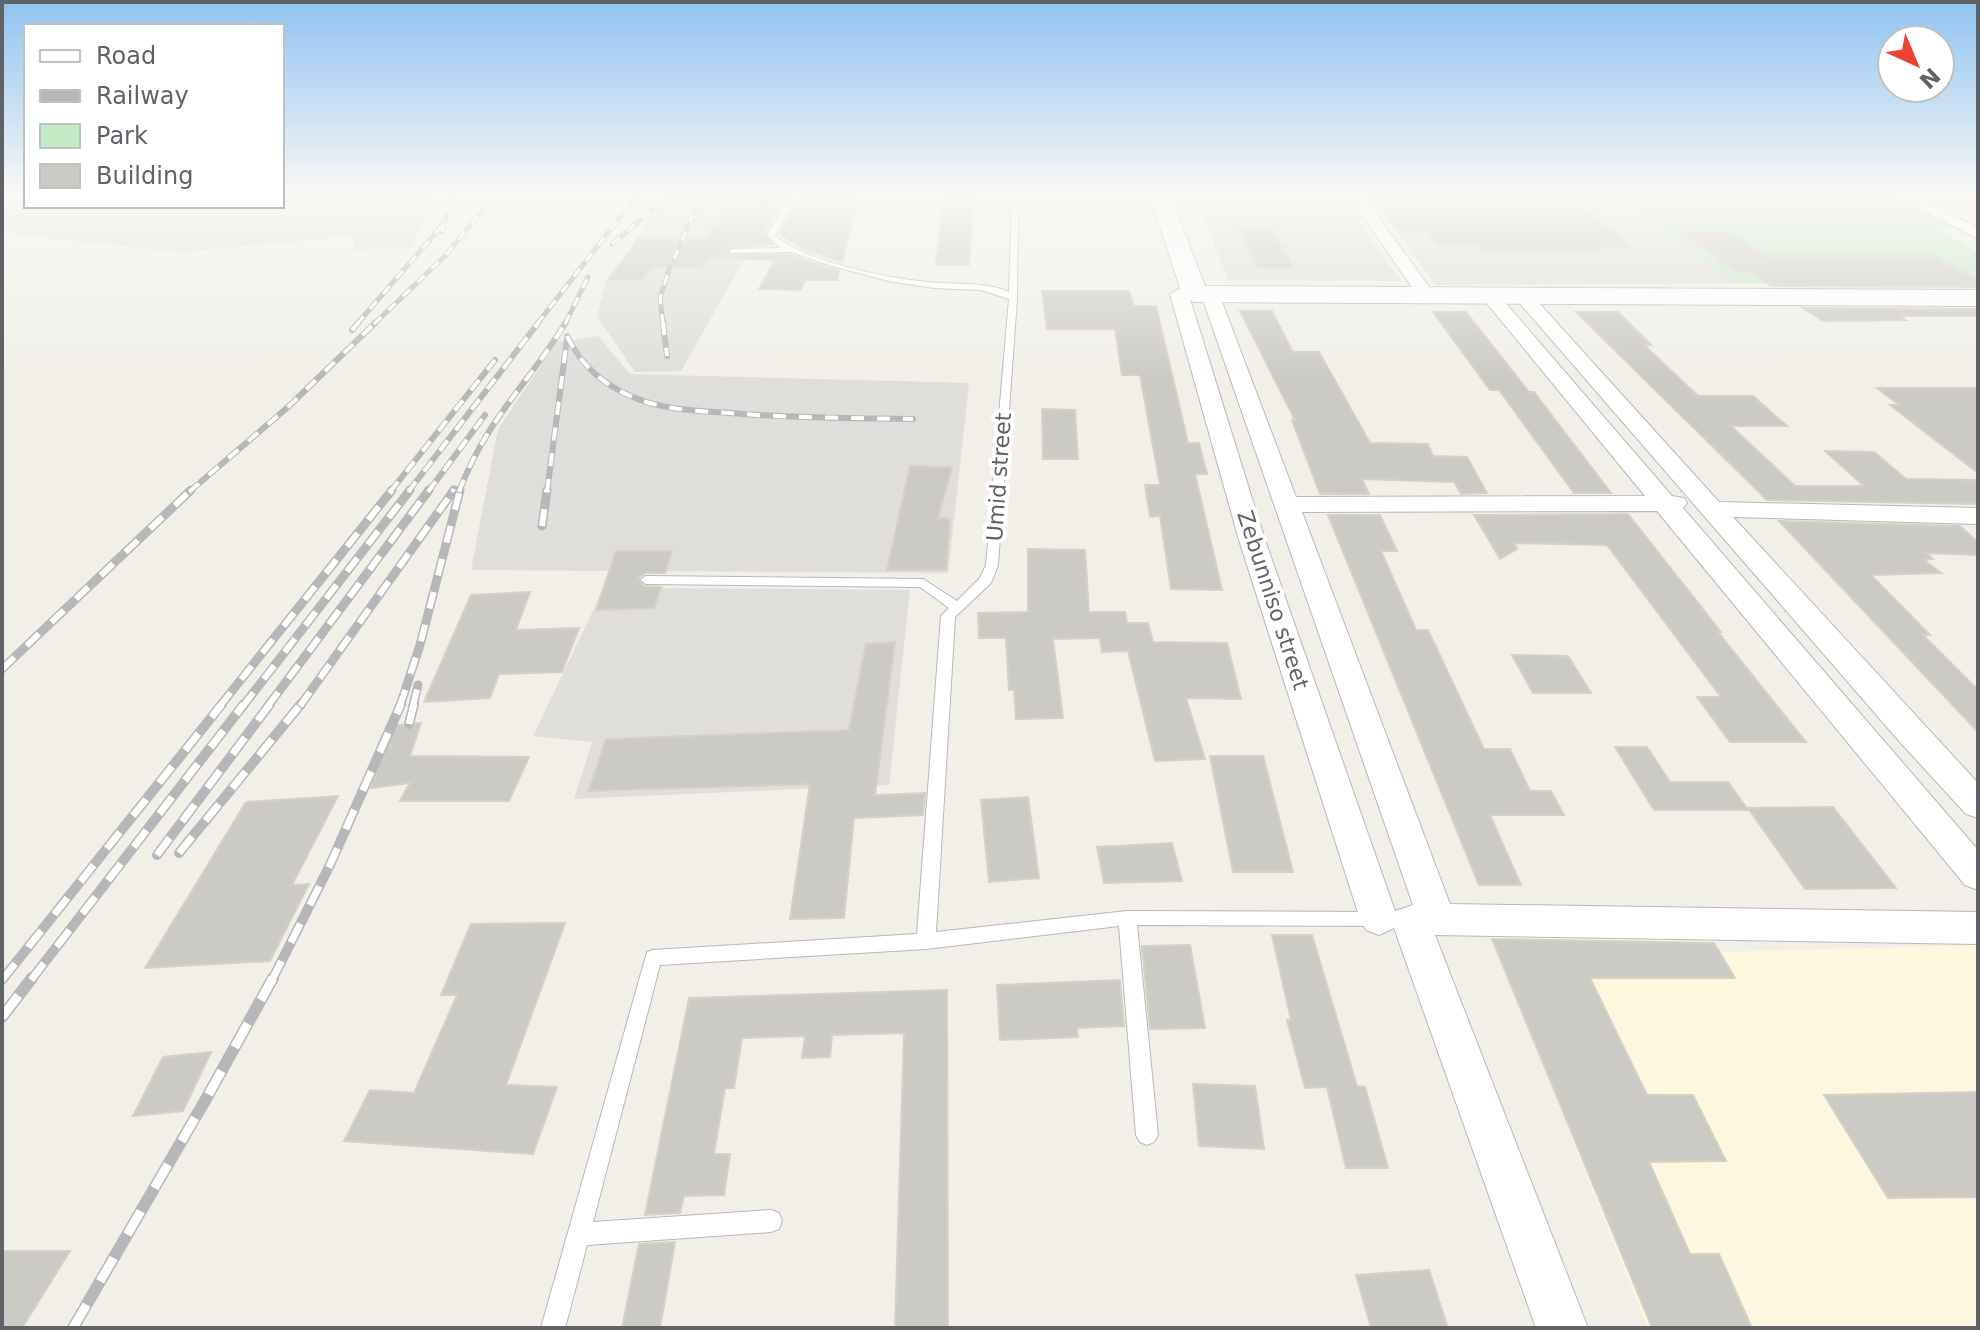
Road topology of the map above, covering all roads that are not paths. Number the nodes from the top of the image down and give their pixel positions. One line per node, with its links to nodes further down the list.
1 (811, 255): 9 (lane)
2 (1014, 255): 9 (lane, Umid street)
3 (1185, 255): 5 (street)
4 (1398, 255): 6 (street)
5 (1202, 294): 6 (street); 12 (street, Zebunniso street); 22 (street, Zebunniso street)
6 (1426, 295): 7 (street)
7 (1490, 296): 8 (street); 11 (street)
8 (1523, 296): 10 (street); 13 (street)
9 (1013, 298): 16 (lane, Umid street)
10 (1978, 298)
11 (1664, 503): 12 (street); 13 (street); 18 (street)
12 (1285, 505): 22 (street, Zebunniso street)
13 (1710, 507): 14 (street); 17 (street)
14 (1978, 516)
15 (646, 580): 16 (lane)
16 (957, 607): 24 (lane)
17 (1910, 733): 18 (street); 19 (street)
18 (1859, 734): 20 (street)
19 (1978, 805)
20 (1978, 875)
21 (1127, 918): 22 (lane); 24 (lane); 25 (lane)
22 (1409, 920): 23 (street); 29 (street, Zebunniso street)
23 (1978, 928)
24 (926, 941): 27 (lane)
25 (1147, 1135)
26 (771, 1221): 27 (lane)
27 (578, 1234): 28 (lane)
28 (553, 1328)
29 (1562, 1328)

